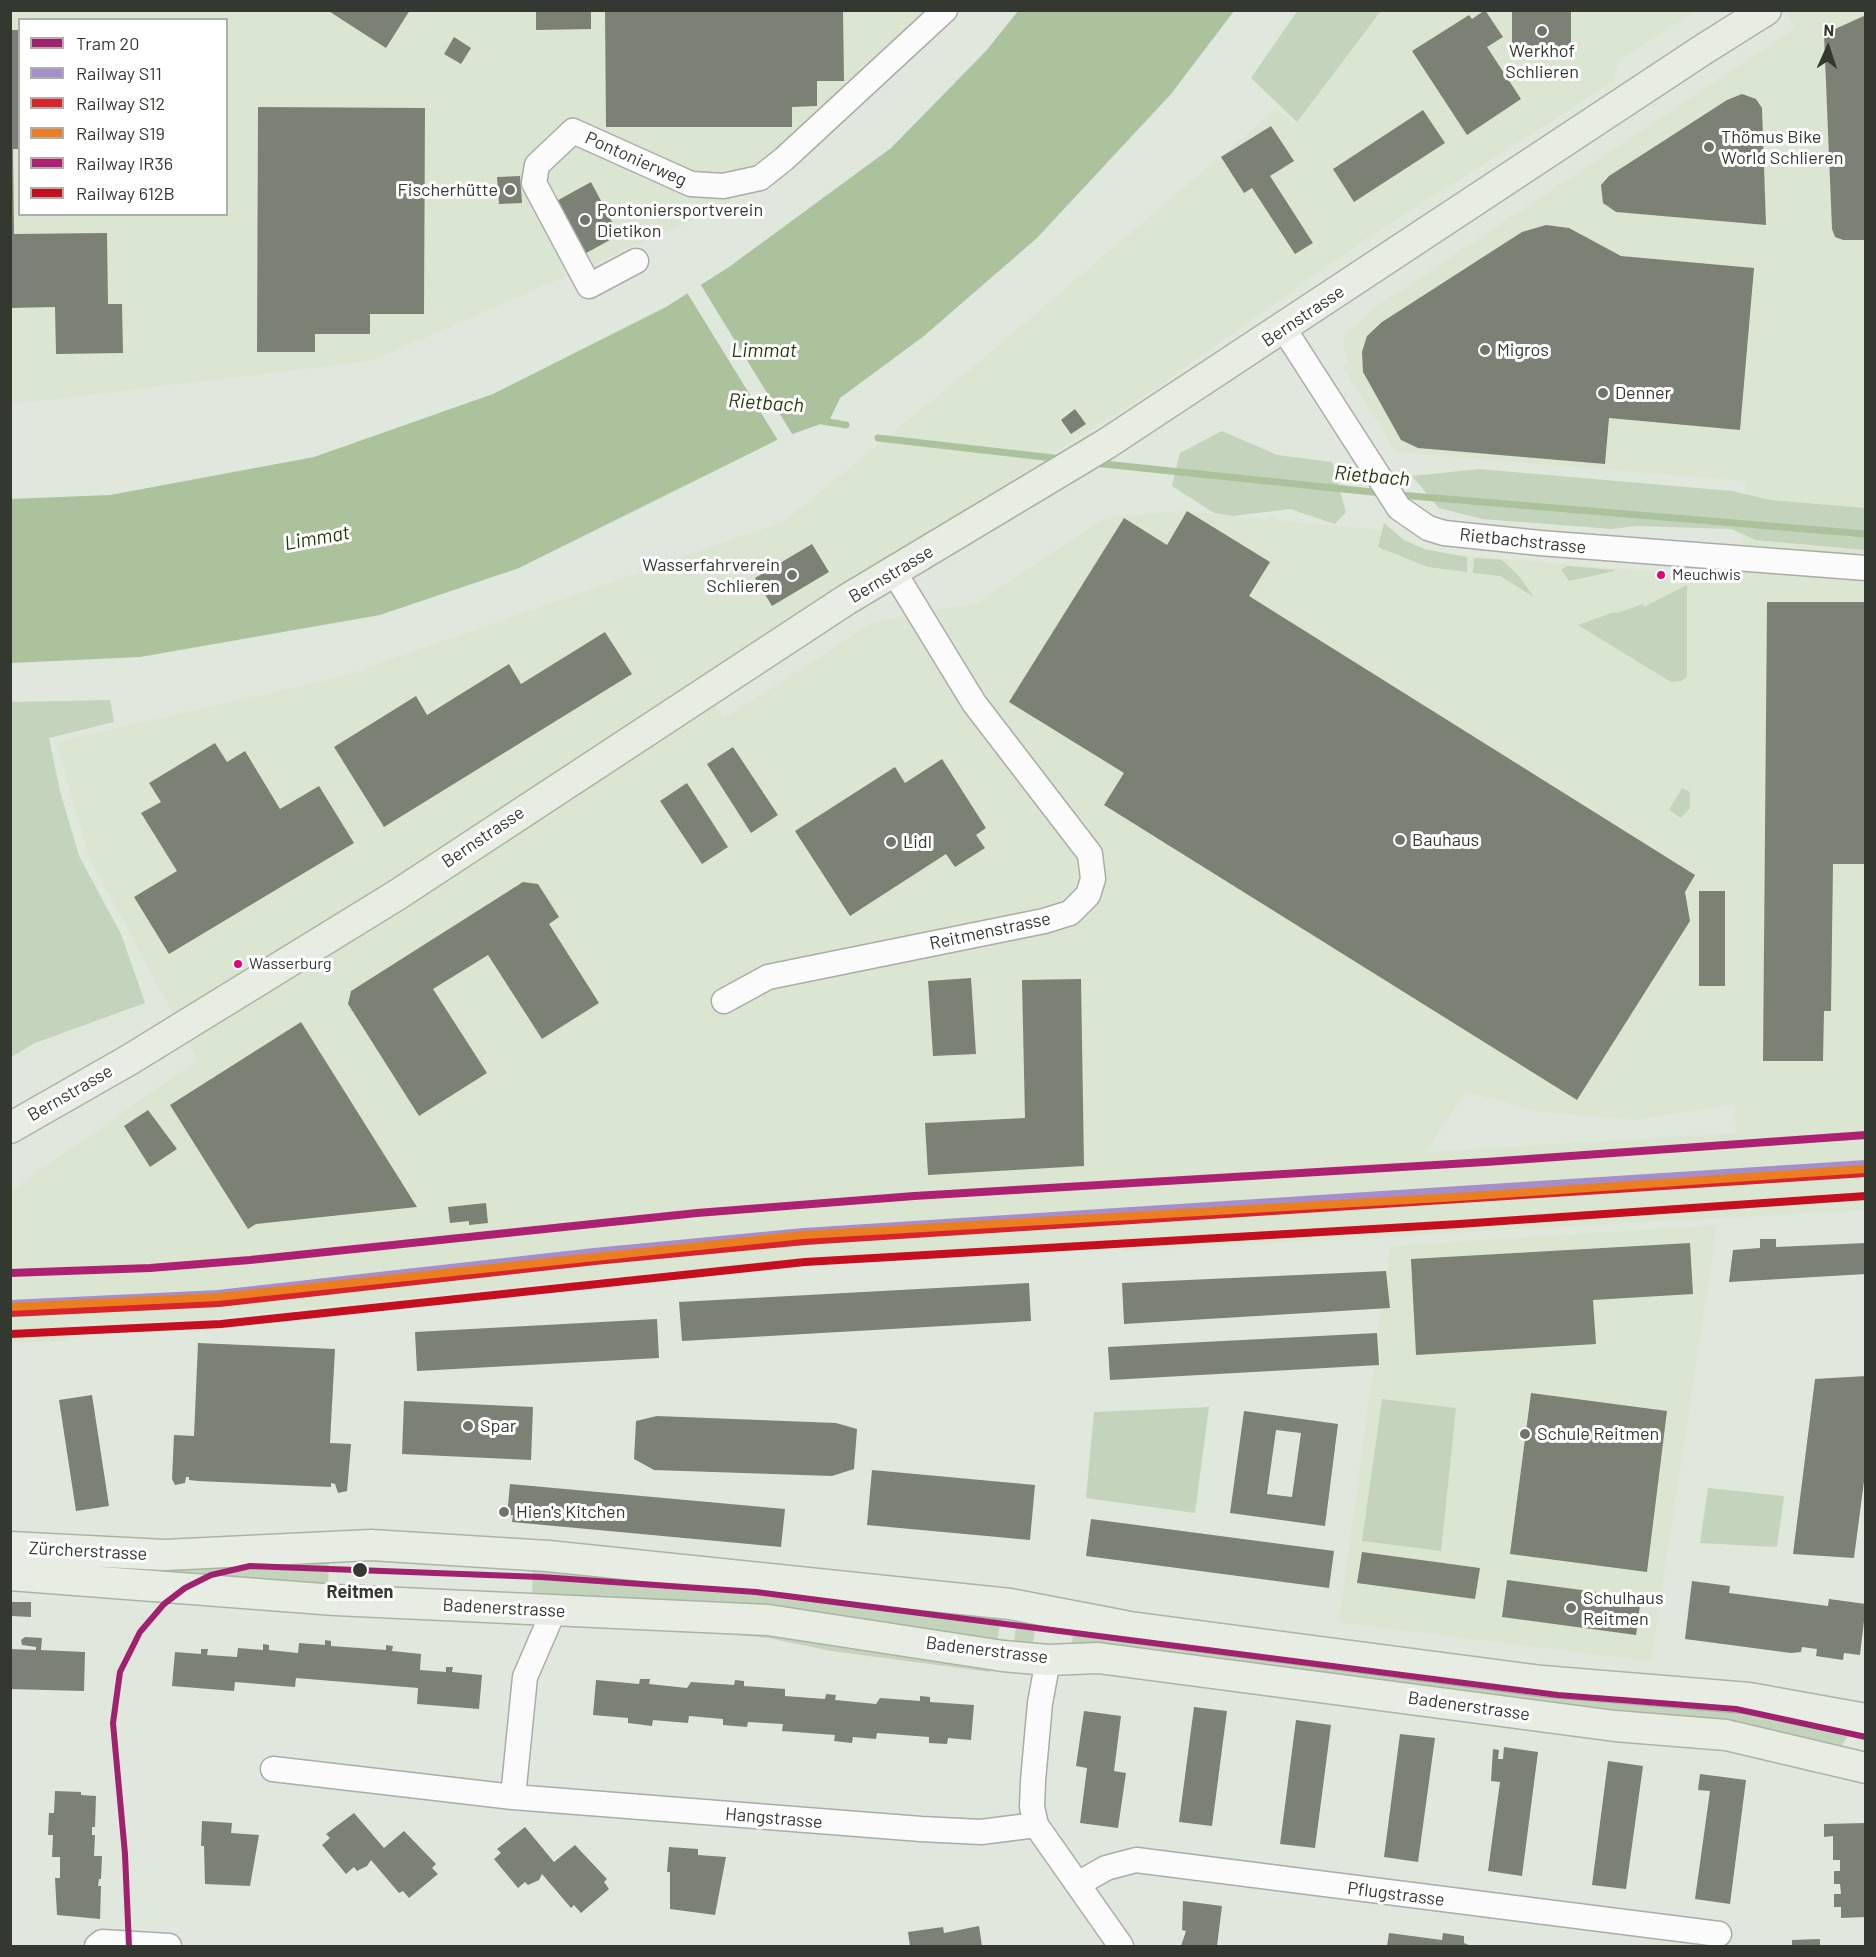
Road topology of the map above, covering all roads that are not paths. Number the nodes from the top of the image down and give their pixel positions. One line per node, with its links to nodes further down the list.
1 (945, 10): 3 (street, Pontonierweg)
2 (1766, 10): 4 (main road, Bernstrasse)
3 (636, 261)
4 (1284, 329): 5 (street, Rietbachstrasse); 6 (main road, Bernstrasse)
5 (1866, 568)
6 (894, 572): 7 (street, Reitmenstrasse); 8 (main road, Bernstrasse)
7 (724, 1001)
8 (10, 1128)
9 (10, 1547): 10 (main road, Zürcherstrasse)
10 (165, 1555): 14 (main road, Badenerstrasse)
11 (10, 1575): 12 (main road, Zürcherstrasse)
12 (138, 1586): 13 (main road, Badenerstrasse)
13 (554, 1610): 15 (main road, Badenerstrasse); 19 (street)
14 (1055, 1614): 15 (main road); 16 (main road, Badenerstrasse)
15 (1048, 1660): 17 (main road, Badenerstrasse); 20 (street)
16 (1866, 1719)
17 (1866, 1768)
18 (273, 1770): 19 (street, Hangstrasse)
19 (513, 1797): 20 (street, Hangstrasse)
20 (1036, 1825): 21 (street)
21 (1078, 1884): 22 (street, Pflugstrasse); 26 (street)
22 (1719, 1934)
23 (137, 1946): 24 (street); 25 (street)
24 (97, 1947)
25 (169, 1947)
26 (1121, 1947)

